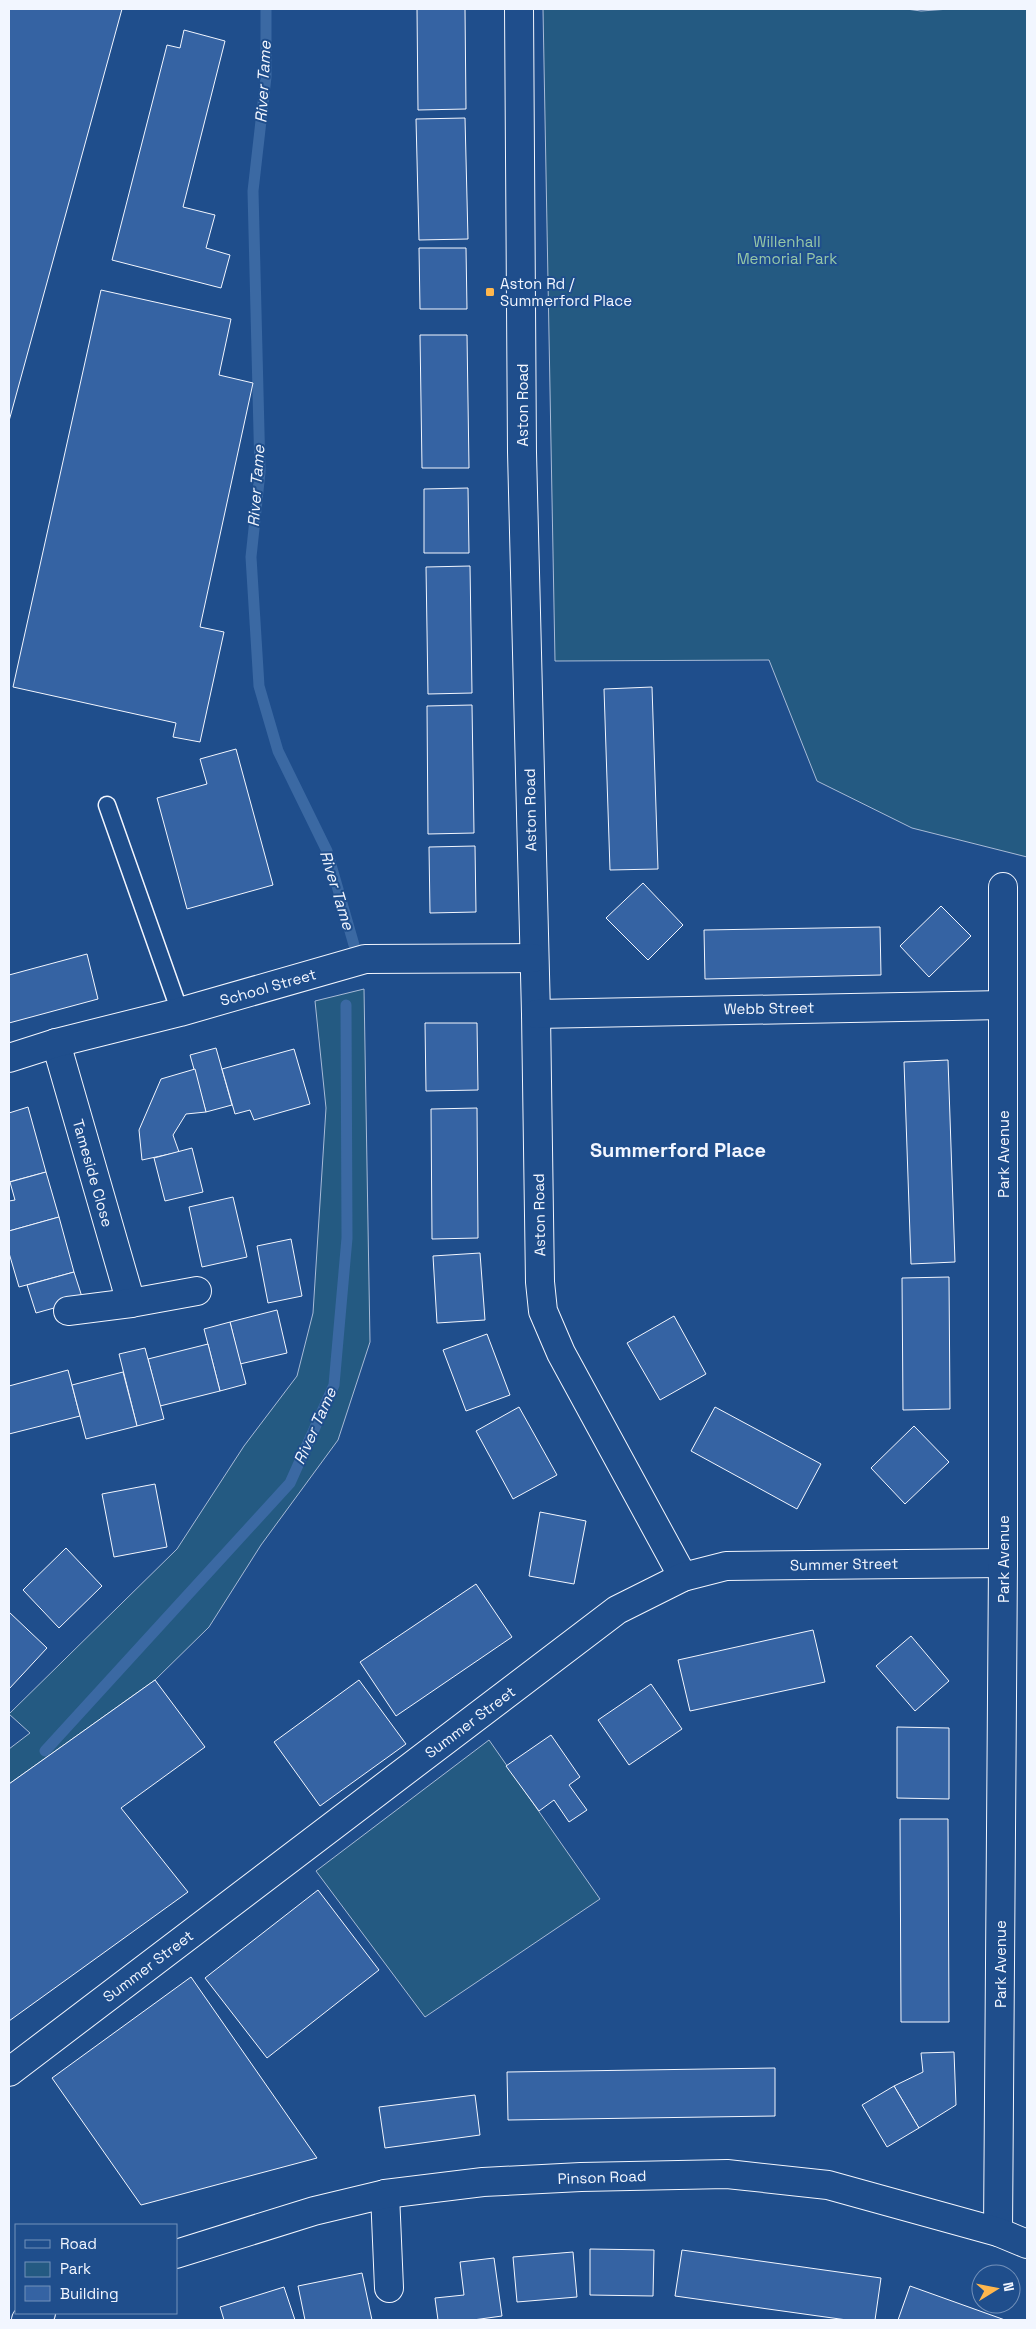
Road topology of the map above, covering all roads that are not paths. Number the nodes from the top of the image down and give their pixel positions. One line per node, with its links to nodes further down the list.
1 (519, 9): 4 (street, Aston Road)
2 (107, 805): 6 (lane)
3 (1003, 886): 5 (street, Park Avenue)
4 (533, 958): 6 (street, School Street); 7 (street, Aston Road)
5 (1003, 1006): 7 (street, Webb Street); 13 (street, Park Avenue)
6 (180, 1012): 8 (street, School Street)
7 (536, 1014): 14 (street, Aston Road)
8 (56, 1043): 9 (street, School Street); 11 (street, Tameside Close)
9 (9, 1058)
10 (197, 1291): 11 (street)
11 (131, 1303): 12 (street)
12 (68, 1311)
13 (1003, 1563): 14 (street, Summer Street); 17 (street, Park Avenue)
14 (683, 1577): 15 (street, Summer Street)
15 (9, 2072)
16 (385, 2194): 17 (street, Pinson Road); 19 (street, Pinson Road); 20 (street)
17 (998, 2232): 18 (street, Pinson Road)
18 (1027, 2244)
19 (178, 2253)
20 (389, 2288)
21 (39, 2314): 22 (street)
22 (26, 2320)

